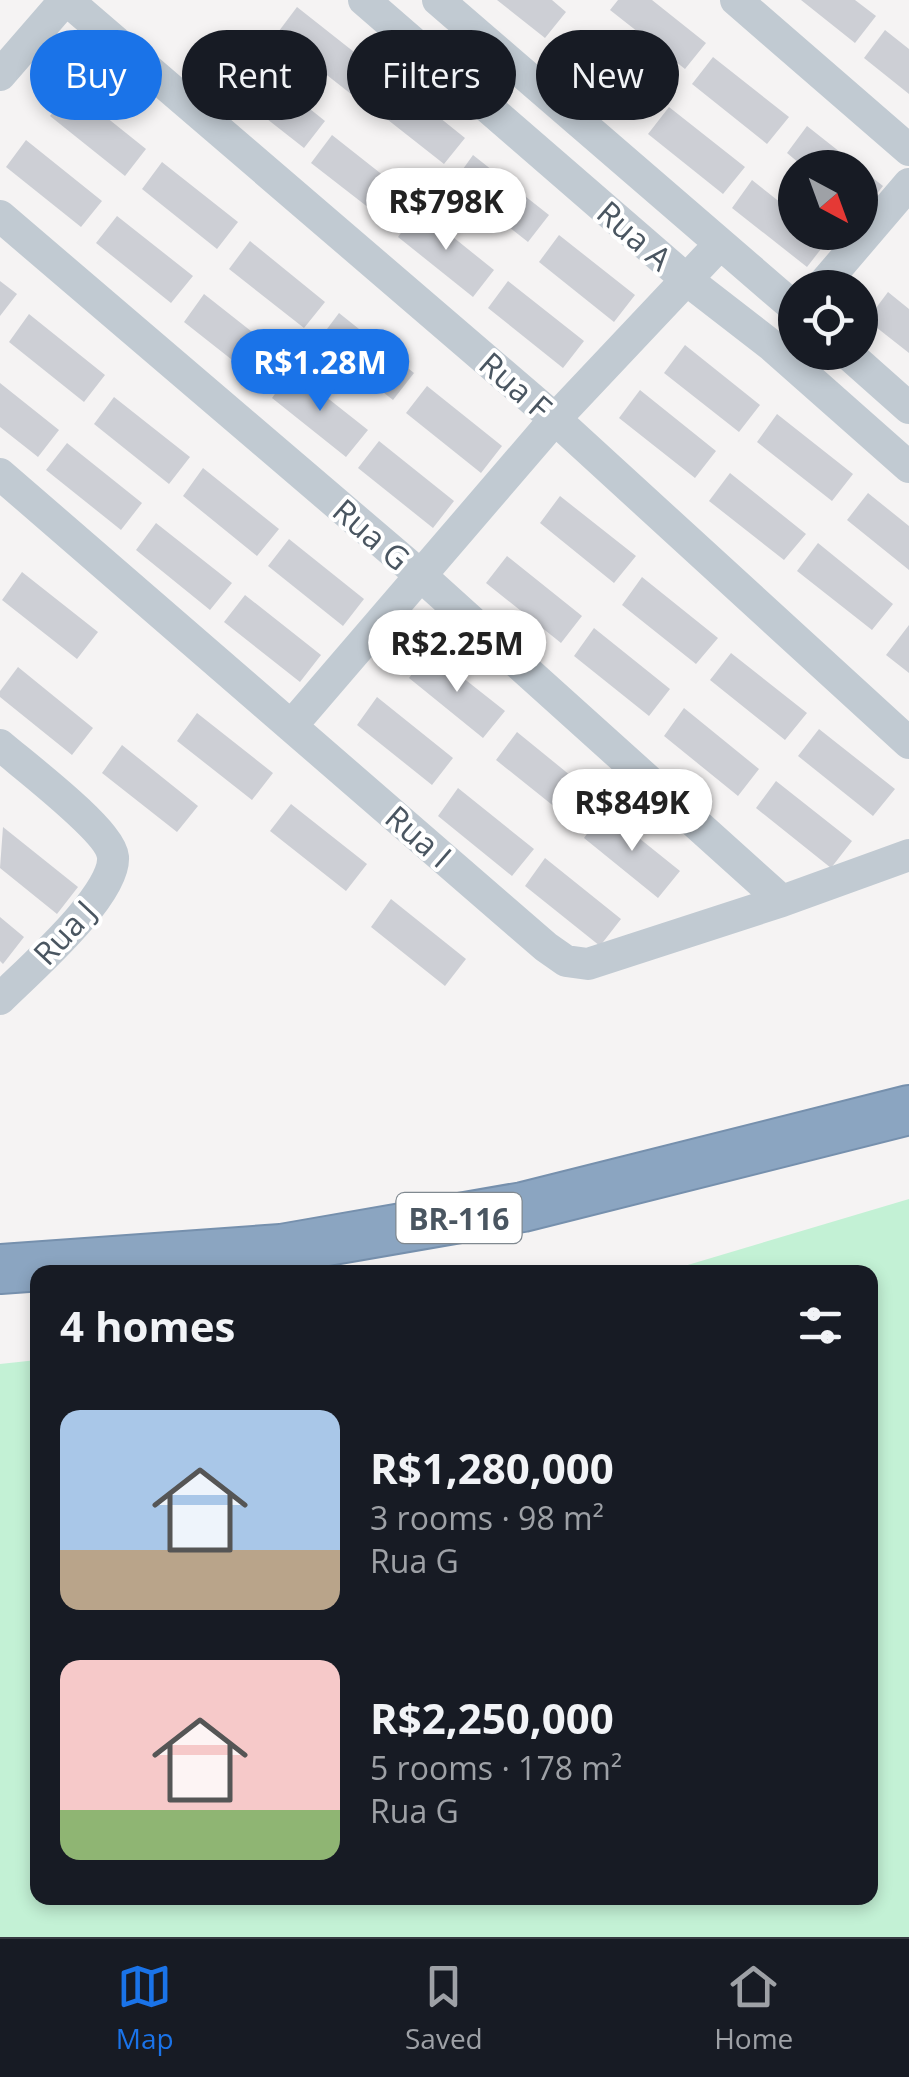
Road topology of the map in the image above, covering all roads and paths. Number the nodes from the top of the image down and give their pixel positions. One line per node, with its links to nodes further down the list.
1 (66, 0): 5 (street); 17 (street, Rua F)
2 (364, 0): 11 (street, Rua A)
3 (438, 0): 9 (street, Rua A)
4 (736, 0): 6 (street)
5 (0, 74)
6 (909, 150)
7 (909, 184): 10 (street)
8 (0, 216): 20 (street, Rua G)
9 (720, 244): 11 (street); 12 (street, Rua A)
10 (835, 270)
11 (687, 280): 14 (street, Rua A); 17 (street)
12 (778, 293)
13 (778, 337): 14 (street)
14 (771, 345): 18 (street, Rua A)
15 (866, 370): 16 (street)
16 (909, 408)
17 (555, 418): 20 (street); 22 (street, Rua F)
18 (909, 467)
19 (0, 474): 21 (street, Rua I)
20 (419, 574): 21 (street); 25 (street, Rua G)
21 (292, 724): 25 (street, Rua I)
22 (909, 742)
23 (0, 745): 26 (street, Rua J)
24 (909, 855): 25 (street, Rua I)
25 (782, 901)
26 (0, 999)
27 (909, 1110): 28 (highway, BR-116)
28 (56, 1265)
29 (30, 1267): 30 (highway, BR-116)
30 (0, 1269)

